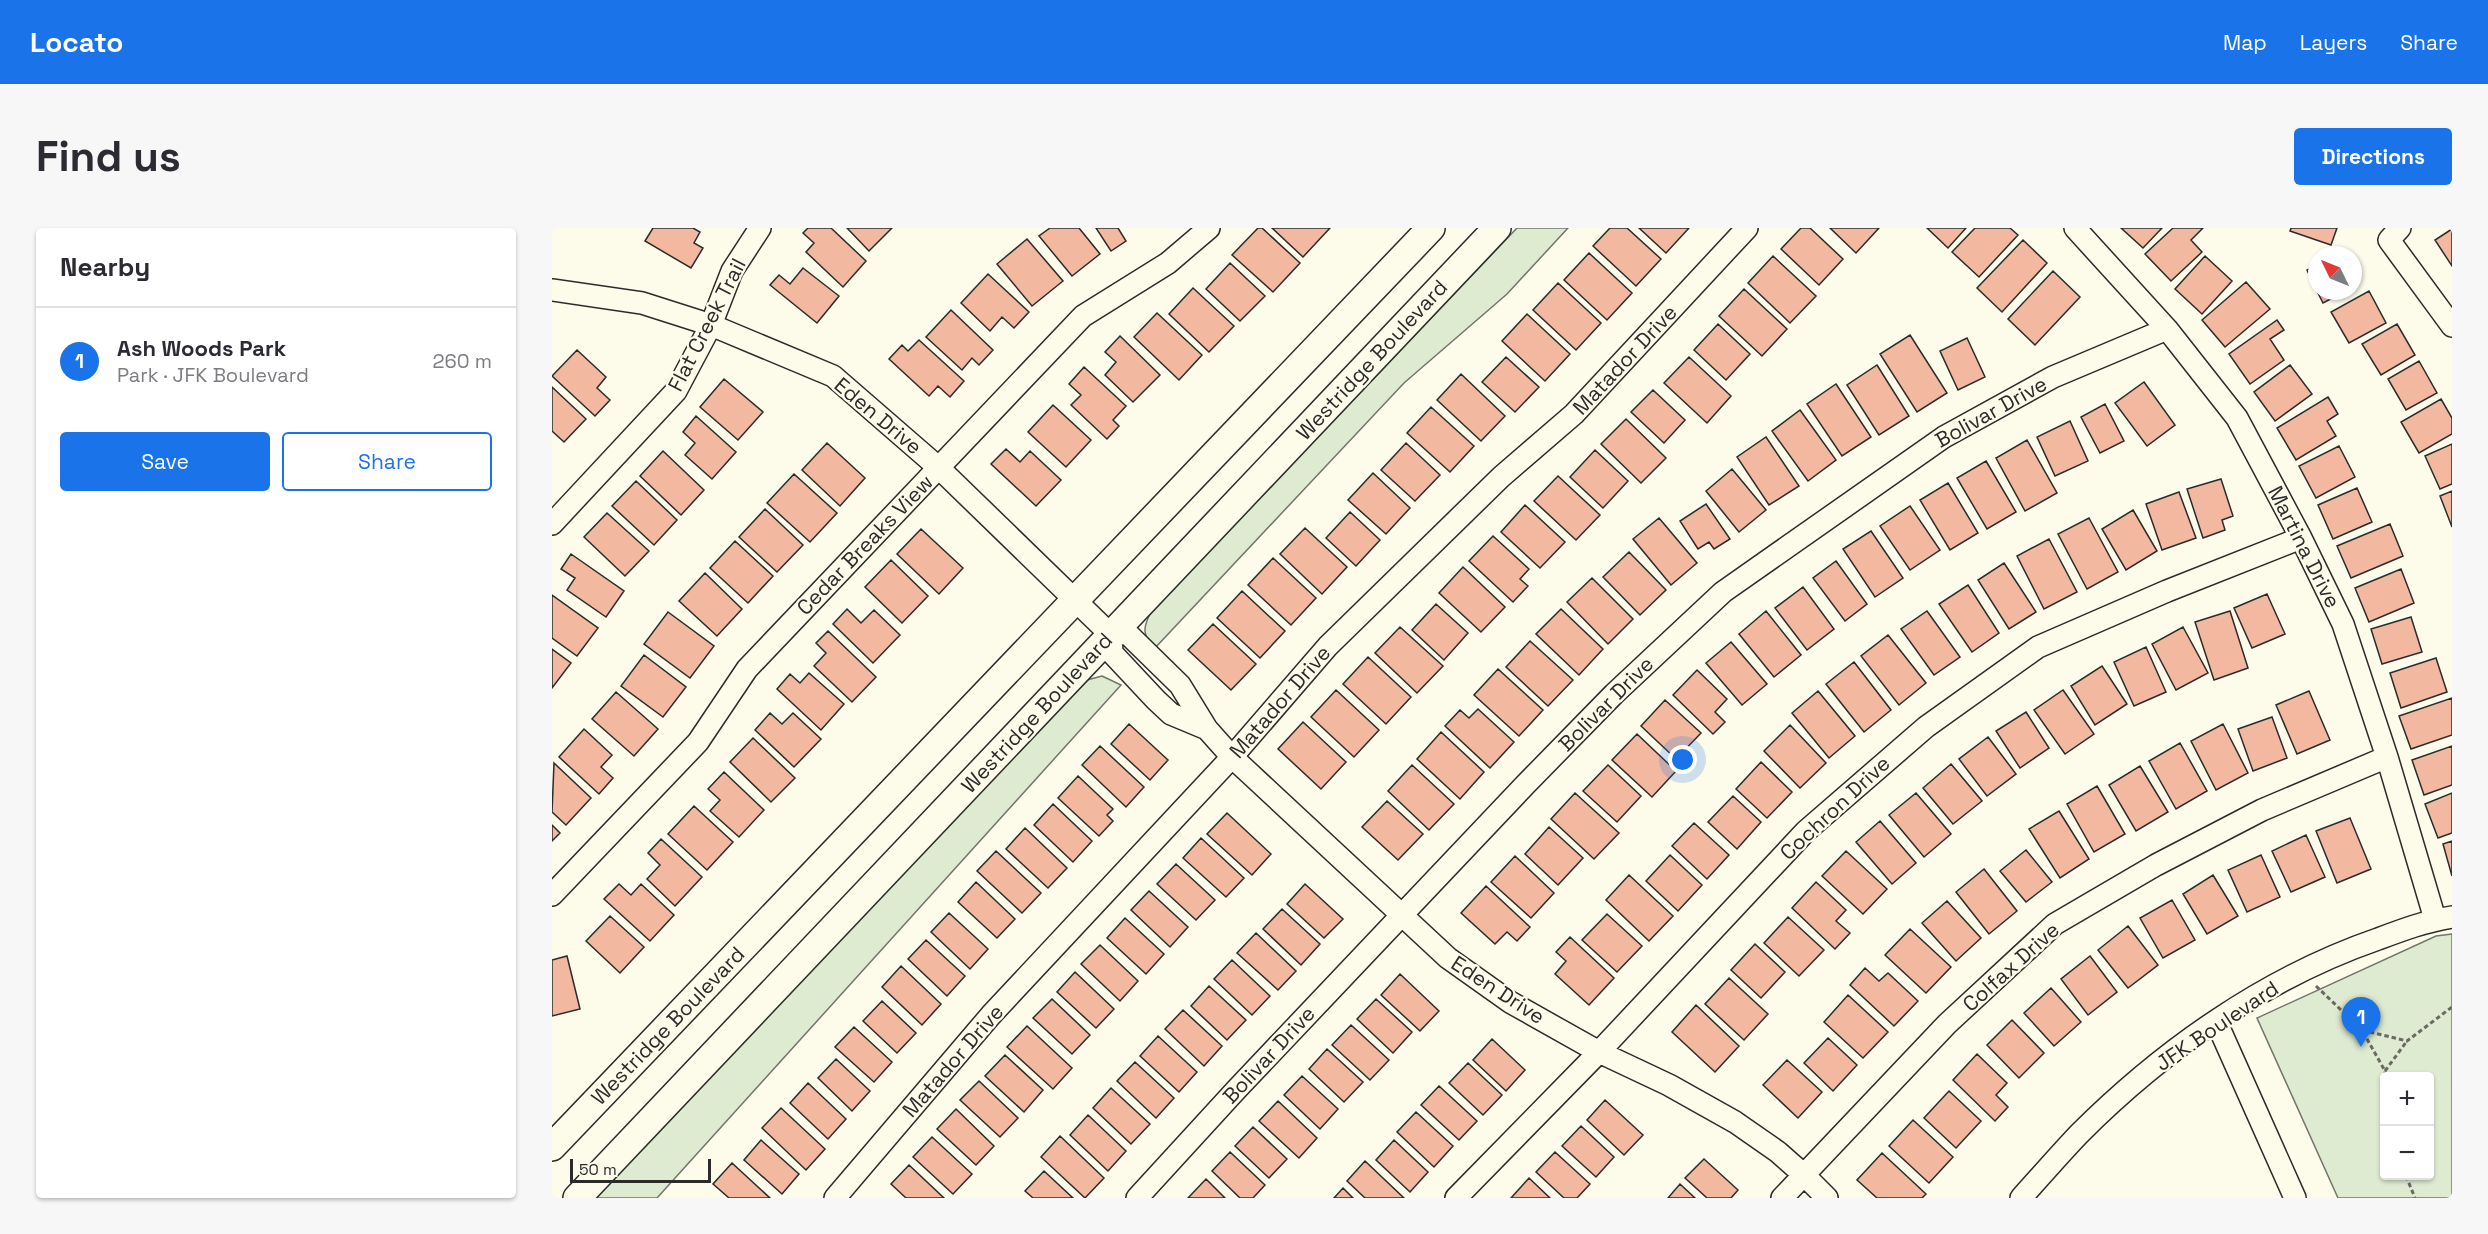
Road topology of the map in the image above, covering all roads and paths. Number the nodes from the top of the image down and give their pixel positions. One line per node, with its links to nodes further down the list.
1 (760, 228): 9 (street, Flat Creek Trail)
2 (1209, 228): 12 (street, Cedar Breaks View)
3 (1431, 228): 15 (main road, Westridge Boulevard)
4 (1497, 228): 16 (main road, Westridge Boulevard)
5 (1747, 228): 17 (street, Matador Drive)
6 (2074, 228): 11 (street, Martina Drive)
7 (2395, 234): 10 (street)
8 (552, 290): 9 (street, Eden Drive)
9 (711, 325): 12 (street, Eden Drive); 13 (street, Flat Creek Trail)
10 (2452, 326)
11 (2167, 329): 14 (street, Martina Drive); 20 (street, Bolivar Drive)
12 (939, 468): 15 (street, Eden Drive); 19 (street, Cedar Breaks View)
13 (552, 524)
14 (2301, 538): 18 (street, Martina Drive); 27 (street, Cochron Drive)
15 (1075, 602): 16 (street, Eden Drive); 29 (main road, Westridge Boulevard)
16 (1111, 635): 17 (street, Eden Drive); 32 (main road, Westridge Boulevard)
17 (1232, 757): 20 (street, Eden Drive); 33 (street, Matador Drive)
18 (2387, 757): 21 (street, Martina Drive); 30 (street, Colfax Drive)
19 (552, 895)
20 (1401, 915): 27 (street, Eden Drive); 34 (street, Bolivar Drive)
21 (2443, 918): 22 (street, JFK Boulevard)
22 (2307, 968): 24 (street, JFK Boulevard); 25 (path)
23 (2452, 1007): 26 (path)
24 (2216, 1021): 38 (street, JFK Boulevard); 39 (street)
25 (2362, 1030): 26 (path); 28 (path)
26 (2407, 1041): 28 (path)
27 (1599, 1052): 30 (street, Eden Drive); 35 (street, Cochron Drive)
28 (2385, 1071)
29 (552, 1147)
30 (1804, 1174): 36 (street, Colfax Drive); 37 (street, Eden Drive)
31 (2408, 1180): 40 (path)
32 (577, 1198)
33 (835, 1198)
34 (1137, 1198)
35 (1456, 1198)
36 (1782, 1198)
37 (1827, 1198)
38 (2021, 1198)
39 (2295, 1198)
40 (2415, 1198)

